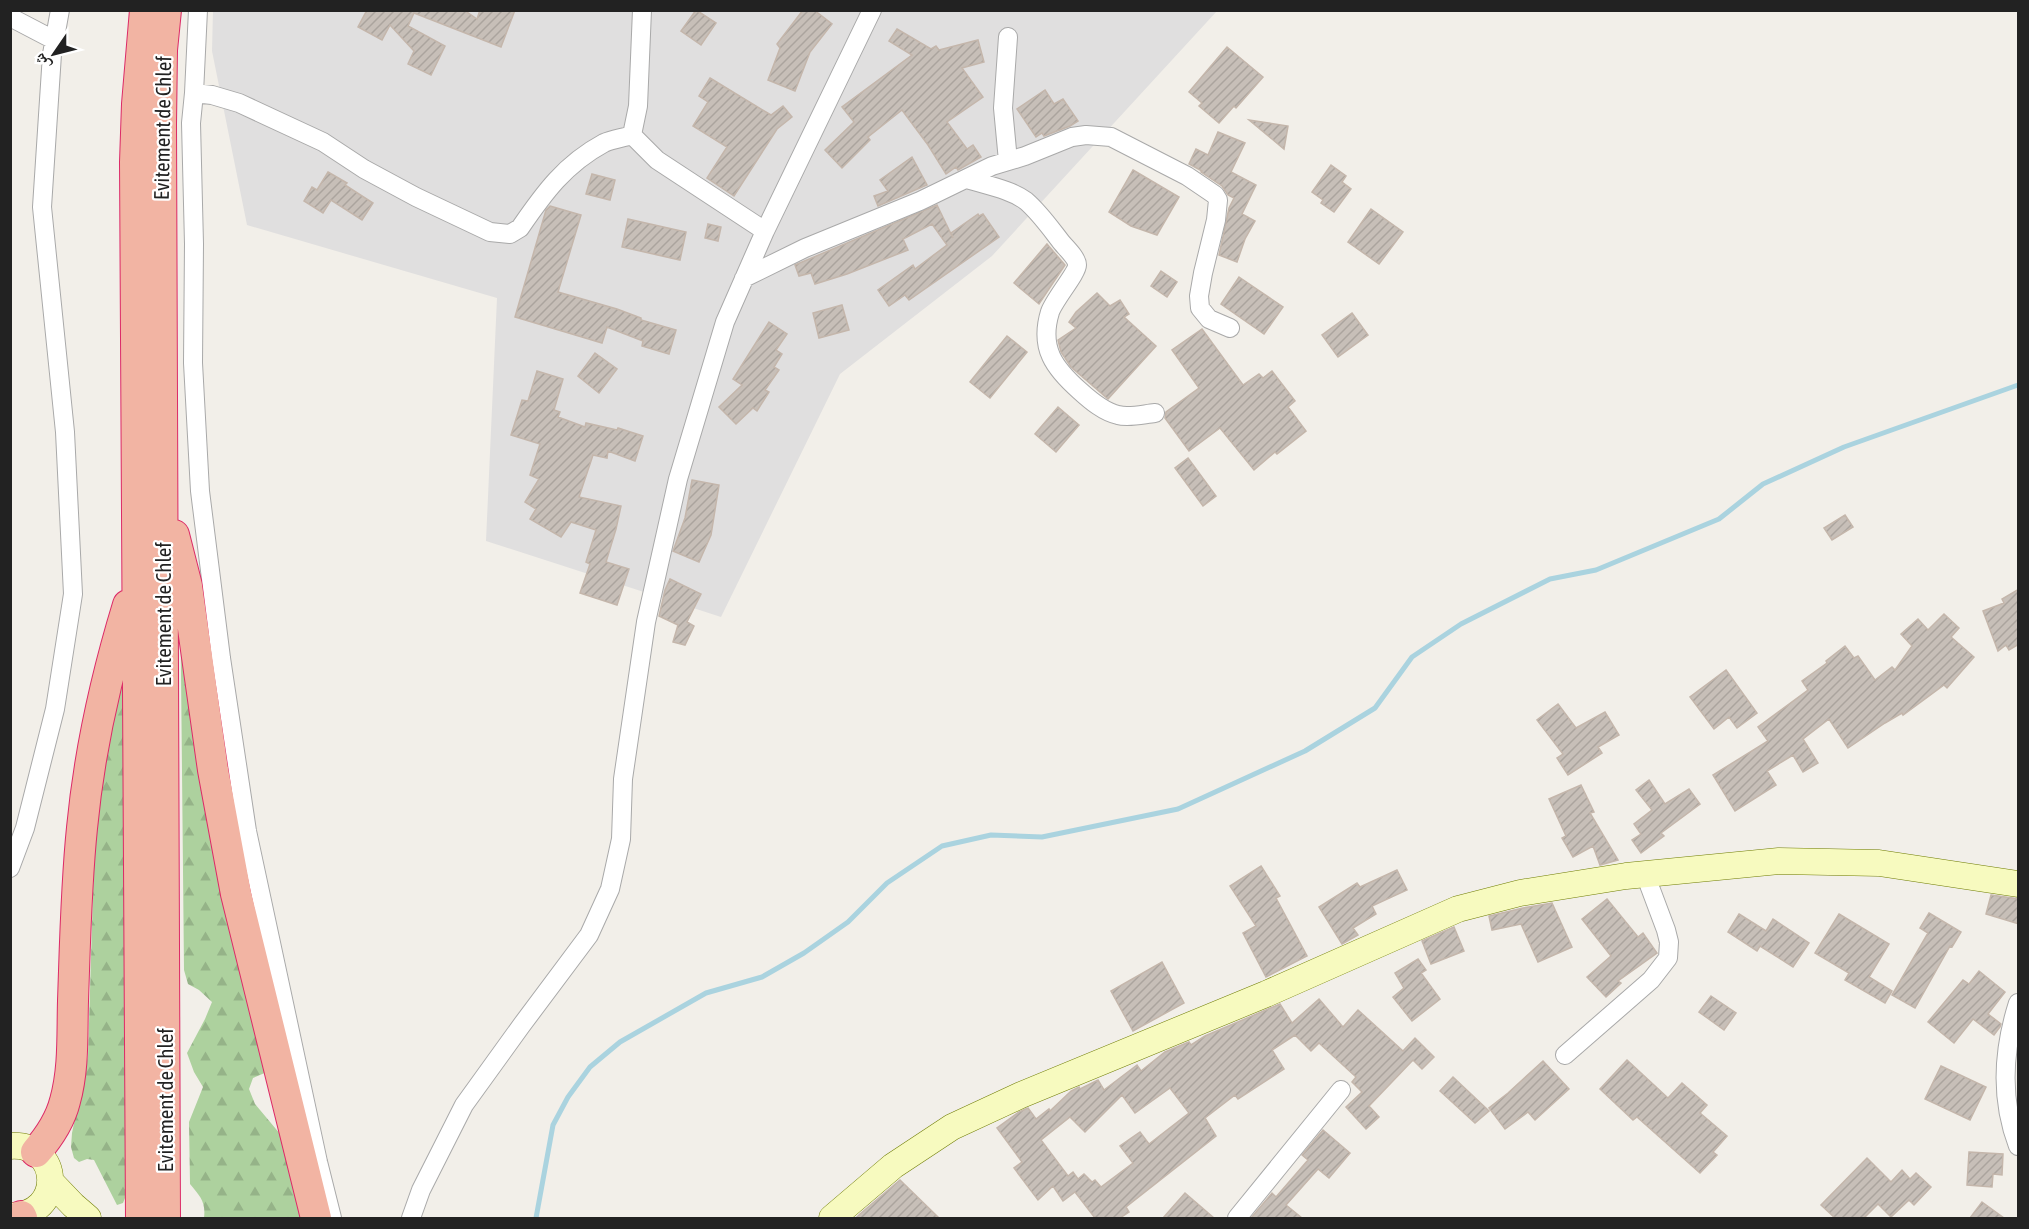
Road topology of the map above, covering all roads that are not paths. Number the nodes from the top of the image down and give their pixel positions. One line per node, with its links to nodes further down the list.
1 (60, 10): 9 (street)
2 (145, 10): 19 (highway, Evitement de Chlef)
3 (166, 10): 18 (highway, Evitement de Chlef)
4 (198, 10): 10 (street)
5 (642, 10): 11 (street)
6 (872, 10): 14 (street)
7 (10, 17): 9 (street)
8 (1008, 38): 12 (street)
9 (54, 40): 20 (street)
10 (194, 93): 11 (street); 34 (street)
11 (632, 135): 14 (street)
12 (1008, 161): 13 (street); 16 (street)
13 (967, 178): 15 (street); 17 (street)
14 (765, 231): 15 (street)
15 (744, 278): 35 (street)
16 (1230, 328)
17 (1155, 413)
18 (163, 489): 32 (highway, Evitement de Chlef); 33 (highway)
19 (136, 576): 27 (highway); 31 (highway, Evitement de Chlef)
20 (10, 868)
21 (1645, 874): 22 (main road); 24 (street); 36 (main road)
22 (2019, 884)
23 (2019, 1003): 26 (street)
24 (1565, 1055)
25 (1341, 1090): 37 (street)
26 (2019, 1146)
27 (23, 1149): 28 (main road)
28 (51, 1182): 29 (main road); 30 (main road)
29 (26, 1216)
30 (88, 1218)
31 (141, 1218)
32 (165, 1218)
33 (316, 1218)
34 (332, 1218)
35 (411, 1218)
36 (831, 1218)
37 (1237, 1218)

